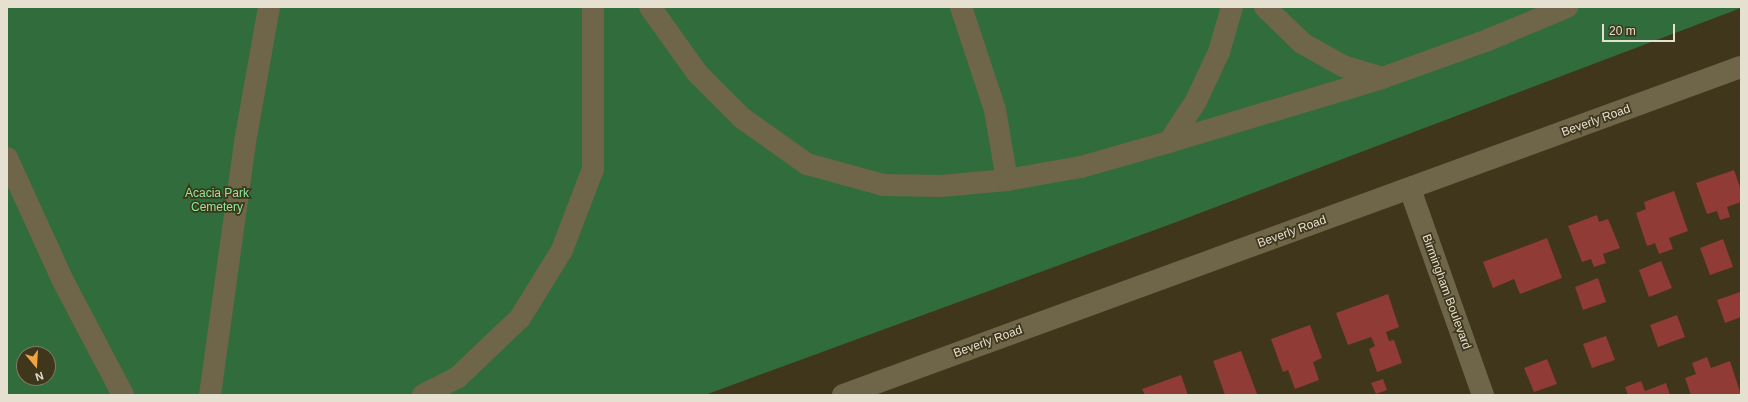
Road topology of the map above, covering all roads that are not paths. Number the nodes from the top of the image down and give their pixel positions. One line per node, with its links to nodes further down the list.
1 (269, 7): 15 (street)
2 (593, 7): 16 (street)
3 (650, 7): 12 (street)
4 (961, 7): 12 (street)
5 (1232, 7): 10 (street)
6 (1265, 7): 9 (street)
7 (1567, 7): 9 (street)
8 (1741, 68): 13 (street, Beverly Road)
9 (1382, 78): 10 (street)
10 (1169, 142): 12 (street)
11 (7, 158): 14 (street)
12 (1007, 180)
13 (1410, 189): 17 (street, Beverly Road); 18 (street, Birmingham Boulevard)
14 (123, 395)
15 (210, 395)
16 (423, 395)
17 (843, 395)
18 (1483, 395)

